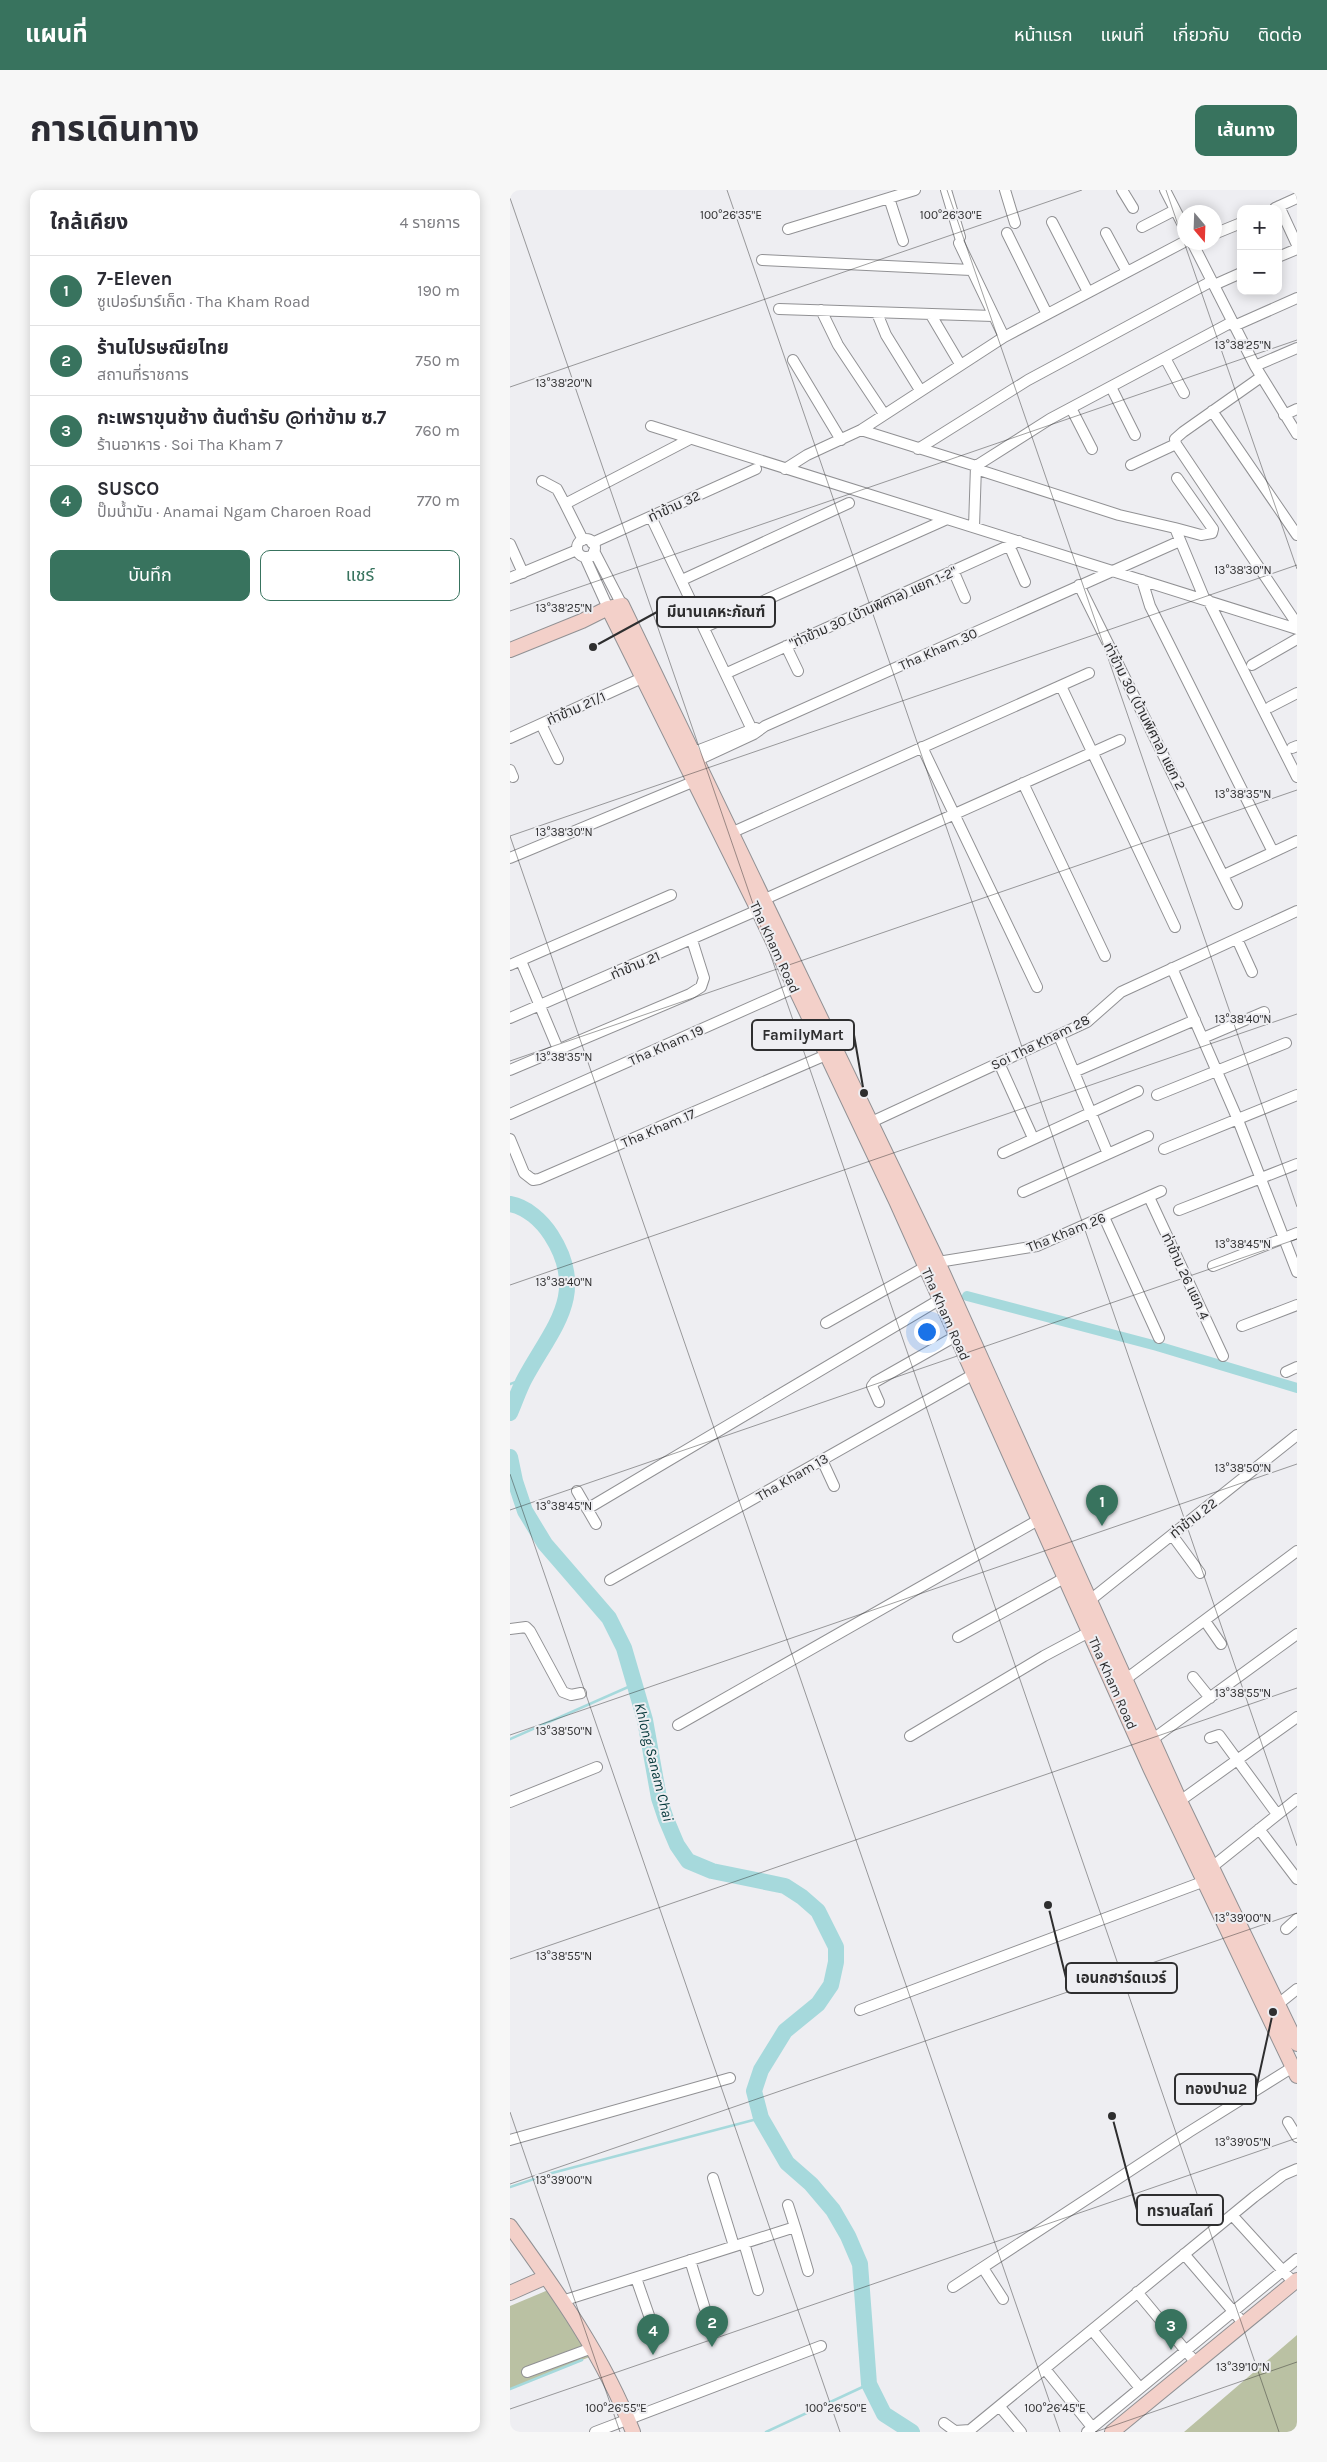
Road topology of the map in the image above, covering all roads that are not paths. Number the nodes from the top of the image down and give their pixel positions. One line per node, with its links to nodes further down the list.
1 (915, 190): 6 (street)
2 (946, 190): 28 (street)
3 (1005, 190): 14 (street)
4 (1122, 190): 9 (street)
5 (1165, 190): 10 (street)
6 (889, 198): 17 (street); 21 (street)
7 (1297, 198): 8 (street)
8 (1282, 205)
9 (1132, 208)
10 (1175, 210): 11 (street); 16 (street)
11 (1177, 214)
12 (1282, 219): 22 (street)
13 (1052, 222): 32 (street)
14 (1015, 223)
15 (1237, 225): 18 (street)
16 (1142, 227)
17 (788, 229)
18 (1222, 231)
19 (1106, 232): 29 (street)
20 (1006, 233): 37 (street)
21 (903, 241)
22 (1297, 245)
23 (1297, 249): 26 (street)
24 (1177, 250): 29 (street)
25 (1196, 250): 31 (street)
26 (1282, 255)
27 (762, 260): 28 (street)
28 (970, 270): 39 (street)
29 (1127, 272): 32 (street)
30 (1237, 274): 31 (street)
31 (1213, 283): 40 (street); 63 (street)
32 (1088, 292): 37 (street)
33 (1297, 298): 40 (street)
34 (779, 309): 35 (street)
35 (821, 310): 36 (street); 54 (street)
36 (877, 313): 38 (street); 49 (street)
37 (1047, 314): 41 (street)
38 (931, 315): 39 (street); 45 (street)
39 (994, 316): 41 (street)
40 (1233, 324): 43 (street); 46 (street)
41 (1004, 337): 45 (street)
42 (1297, 348): 46 (street)
43 (1165, 358): 48 (street); 50 (street)
44 (793, 360): 61 (street)
45 (960, 364): 49 (street)
46 (1255, 366): 47 (street)
47 (1261, 377): 53 (street); 55 (street)
48 (1111, 387): 51 (street); 59 (street)
49 (920, 390): 54 (street)
50 (1184, 393)
51 (1071, 408): 64 (street); 66 (street)
52 (1297, 409): 55 (street)
53 (1212, 411): 62 (street); 77 (street)
54 (884, 414): 57 (street)
55 (1284, 414): 58 (street)
56 (651, 426): 60 (street)
57 (861, 430): 61 (street); 63 (street)
58 (1297, 434)
59 (1135, 435)
60 (690, 439): 68 (street); 72 (street)
61 (841, 440): 68 (street)
62 (1176, 444): 65 (street); 97 (street)
63 (918, 449): 66 (street)
64 (1092, 449)
65 (1131, 465)
66 (976, 468): 75 (street); 76 (street)
67 (756, 469): 73 (street, ท่าข้าม 32)
68 (786, 469): 74 (street)
69 (1178, 478): 76 (street)
70 (542, 482): 72 (street, Tha Kham Road)
71 (849, 503): 89 (street)
72 (565, 504): 81 (street, Tha Kham Road)
73 (651, 517): 81 (street, ท่าข้าม 32); 89 (street)
74 (945, 520): 75 (street); 98 (street)
75 (974, 527): 78 (street)
76 (1175, 528): 79 (street)
77 (1297, 535)
78 (1019, 541): 82 (street, "ท่าข้าม 30 (บ้านพิศาล) แยก 1-2"); 86 (street)
79 (1180, 541): 86 (street, Tha Kham 30); 94 (street)
80 (510, 544): 87 (street)
81 (590, 545): 83 (street); 84 (street, ท่าข้าม 32); 95 (street, Tha Kham Road)
82 (1009, 546): 85 (street, "ท่าข้าม 30 (บ้านพิศาล) แยก 1-2"); 91 (street)
83 (577, 550): 84 (street); 87 (street)
84 (585, 557): 96 (street, Tha Kham Road)
85 (953, 570): 93 (street); 101 (street, "ท่าข้าม 30 (บ้านพิศาล) แยก 1-2")
86 (1110, 571): 90 (street); 92 (street, Tha Kham 30)
87 (523, 573): 88 (street)
88 (510, 578)
89 (682, 580): 98 (street)
90 (1142, 580): 94 (street); 125 (street)
91 (1025, 582)
92 (1079, 585): 112 (street, Tha Kham 30); 127 (street, ท่าข้าม 30 (บ้านพิศาล) แยก 2)
93 (964, 598)
94 (1207, 600): 99 (street); 119 (street)
95 (622, 605): 96 (street); 117 (street, Tha Kham Road)
96 (608, 608): 102 (street); 107 (street, Tha Kham Road)
97 (1297, 624)
98 (705, 627): 105 (street)
99 (1297, 629)
100 (1297, 639): 103 (street)
101 (786, 646): 104 (street); 105 (street, "ท่าข้าม 30 (บ้านพิศาล) แยก 1-2")
102 (510, 650)
103 (1252, 665)
104 (798, 671)
105 (727, 673): 112 (street)
106 (1089, 673): 108 (street)
107 (642, 678): 111 (street, ท่าข้าม 21/1); 120 (street, Tha Kham Road)
108 (1061, 686): 115 (street); 116 (street)
109 (1297, 694): 110 (street)
110 (1270, 707)
111 (541, 724): 113 (street, ท่าข้าม 21/1); 118 (street)
112 (753, 731): 117 (street, Tha Kham 30)
113 (510, 738)
114 (1120, 740): 116 (street, ท่าข้าม 21)
115 (922, 747): 122 (street); 123 (street)
116 (1092, 753): 121 (street, ท่าข้าม 21); 132 (street)
117 (696, 756): 123 (street, Tha Kham Road)
118 (558, 759)
119 (1297, 777)
120 (695, 781): 126 (street); 130 (street, Tha Kham Road)
121 (1023, 783): 122 (street, ท่าข้าม 21); 135 (street)
122 (955, 814): 130 (street, ท่าข้าม 21); 140 (street)
123 (733, 832): 130 (street, Tha Kham Road)
124 (1297, 841): 125 (street)
125 (1273, 852): 127 (street)
126 (510, 858)
127 (1224, 875): 129 (street, ท่าข้าม 30 (บ้านพิศาล) แยก 2)
128 (672, 895): 136 (street)
129 (1238, 904)
130 (762, 905): 134 (street, ท่าข้าม 21); 141 (street, Tha Kham Road); 161 (street, Tha Kham Road)
131 (1297, 911): 133 (street, Soi Tha Kham 28)
132 (1175, 927)
133 (1237, 938): 138 (street, Soi Tha Kham 28); 139 (street)
134 (692, 940): 142 (street, ท่าข้าม 21); 149 (street)
135 (1105, 956)
136 (521, 961): 137 (street); 142 (street)
137 (510, 965)
138 (1172, 968): 145 (street); 146 (street, Soi Tha Kham 28)
139 (1252, 972)
140 (1037, 987)
141 (794, 988): 150 (street, Tha Kham Road); 159 (street, Tha Kham 19)
142 (540, 1005): 144 (street, ท่าข้าม 21); 149 (street)
143 (1264, 1012): 147 (street)
144 (510, 1018)
145 (1195, 1020): 147 (street); 154 (street)
146 (1059, 1036): 151 (street, Soi Tha Kham 28); 154 (street)
147 (1202, 1038): 153 (street)
148 (1286, 1043): 153 (street)
149 (558, 1049): 152 (street)
150 (826, 1055): 161 (street, Tha Kham Road); 164 (street, Tha Kham 17)
151 (999, 1063): 161 (street, Soi Tha Kham 28); 163 (street)
152 (510, 1070)
153 (1218, 1071): 156 (street); 160 (street)
154 (1074, 1072): 158 (street)
155 (1138, 1092): 158 (street)
156 (1157, 1095)
157 (1297, 1095): 160 (street)
158 (1091, 1112): 163 (street); 167 (street)
159 (510, 1114)
160 (1238, 1120): 165 (street); 169 (street)
161 (865, 1125): 177 (street, Tha Kham Road)
162 (1148, 1136): 167 (street)
163 (1033, 1138): 166 (street)
164 (510, 1139)
165 (1164, 1149)
166 (1003, 1153)
167 (1108, 1154): 170 (street)
168 (1297, 1164): 169 (street)
169 (1261, 1178): 173 (street); 176 (street)
170 (1022, 1192)
171 (1161, 1192): 172 (street, Tha Kham 26)
172 (1149, 1197): 174 (street, Tha Kham 26); 186 (street, ท่าข้าม 26 แยก 4)
173 (1179, 1210)
174 (1104, 1217): 177 (street, Tha Kham 26); 185 (street)
175 (1297, 1234): 176 (street)
176 (1284, 1238): 178 (street); 179 (street)
177 (931, 1264): 180 (street, Tha Kham Road); 182 (street); 193 (street, Tha Kham Road)
178 (1213, 1266)
179 (1297, 1272)
180 (940, 1300): 184 (street, Tha Kham Road); 196 (street)
181 (1297, 1305): 183 (street)
182 (826, 1323)
183 (1242, 1326)
184 (956, 1336): 189 (street, Tha Kham Road); 190 (street)
185 (1159, 1338)
186 (1223, 1356)
187 (1297, 1367): 188 (street)
188 (1286, 1372)
189 (974, 1374): 192 (street, Tha Kham 13); 193 (street, Tha Kham Road)
190 (879, 1402)
191 (1297, 1435): 199 (street, ท่าข้าม 22)
192 (822, 1460): 194 (street); 203 (street, Tha Kham 13)
193 (1027, 1473): 197 (street, Tha Kham Road); 204 (street, Tha Kham Road)
194 (834, 1486)
195 (577, 1492): 196 (street)
196 (587, 1509): 198 (street)
197 (1040, 1519): 202 (street, Tha Kham Road); 216 (street)
198 (596, 1524)
199 (1172, 1535): 201 (street); 204 (street, ท่าข้าม 22)
200 (1297, 1550): 205 (street)
201 (1200, 1573)
202 (1066, 1578): 207 (street, Tha Kham Road); 209 (street)
203 (610, 1580)
204 (1089, 1601): 212 (street, Tha Kham Road)
205 (1205, 1621): 210 (street); 212 (street)
206 (510, 1629): 213 (street)
207 (1091, 1631): 217 (street); 229 (street, Tha Kham Road)
208 (1297, 1634): 214 (street)
209 (958, 1637)
210 (1221, 1644)
211 (1193, 1677): 214 (street)
212 (1126, 1679): 219 (street, Tha Kham Road)
213 (581, 1692)
214 (1210, 1698): 219 (street)
215 (1297, 1717): 220 (street)
216 (678, 1725)
217 (910, 1736)
218 (1210, 1738): 220 (street)
219 (1152, 1739): 223 (street, Tha Kham Road)
220 (1240, 1760): 223 (street); 225 (street)
221 (597, 1767): 224 (street)
222 (1297, 1800): 225 (street)
223 (1180, 1801): 227 (street, Tha Kham Road)
224 (510, 1802)
225 (1277, 1814): 226 (street)
226 (1259, 1828): 227 (street); 228 (street)
227 (1212, 1867): 233 (street, Tha Kham Road)
228 (1297, 1879)
229 (1205, 1882): 234 (street); 236 (street, Tha Kham Road)
230 (1297, 1920): 231 (street)
231 (1286, 1928)
232 (1297, 1989): 233 (street)
233 (1277, 2004): 235 (street, Tha Kham Road)
234 (860, 2010)
235 (1297, 2044)
236 (1295, 2072): 251 (street)
237 (730, 2078): 240 (street)
238 (1288, 2122): 239 (street)
239 (1297, 2137)
240 (510, 2140)
241 (1297, 2169): 244 (street)
242 (713, 2178): 247 (street)
243 (788, 2205): 246 (street)
244 (1232, 2215): 248 (street); 253 (street)
245 (510, 2226): 254 (street)
246 (795, 2227): 247 (street); 252 (street)
247 (739, 2245): 250 (street); 258 (street)
248 (1184, 2254): 259 (street); 264 (street)
249 (1297, 2259): 253 (street)
250 (690, 2260): 255 (street); 263 (street)
251 (983, 2268): 257 (street); 261 (street)
252 (808, 2271)
253 (1282, 2271): 256 (street); 264 (street)
254 (546, 2277): 260 (street); 262 (street)
255 (636, 2278): 262 (street); 266 (street)
256 (1295, 2282): 265 (street)
257 (954, 2287)
258 (758, 2290)
259 (1138, 2292): 267 (street); 270 (street)
260 (510, 2293)
261 (1004, 2298)
262 (562, 2301): 269 (street)
263 (705, 2309)
264 (1233, 2311): 265 (street); 270 (street)
265 (1244, 2324): 271 (street)
266 (653, 2328)
267 (1092, 2330): 272 (street); 274 (street)
268 (821, 2346): 276 (street)
269 (592, 2348): 273 (street); 276 (street)
270 (1186, 2350): 271 (street); 274 (street)
271 (1196, 2363): 282 (street)
272 (1045, 2369): 275 (street); 278 (street)
273 (527, 2372)
274 (1140, 2388): 278 (street)
275 (1000, 2407): 277 (street); 281 (street)
276 (627, 2419): 279 (street); 280 (street)
277 (944, 2423)
278 (1089, 2430)
279 (595, 2432)
280 (632, 2432)
281 (1021, 2432)
282 (1112, 2432)

